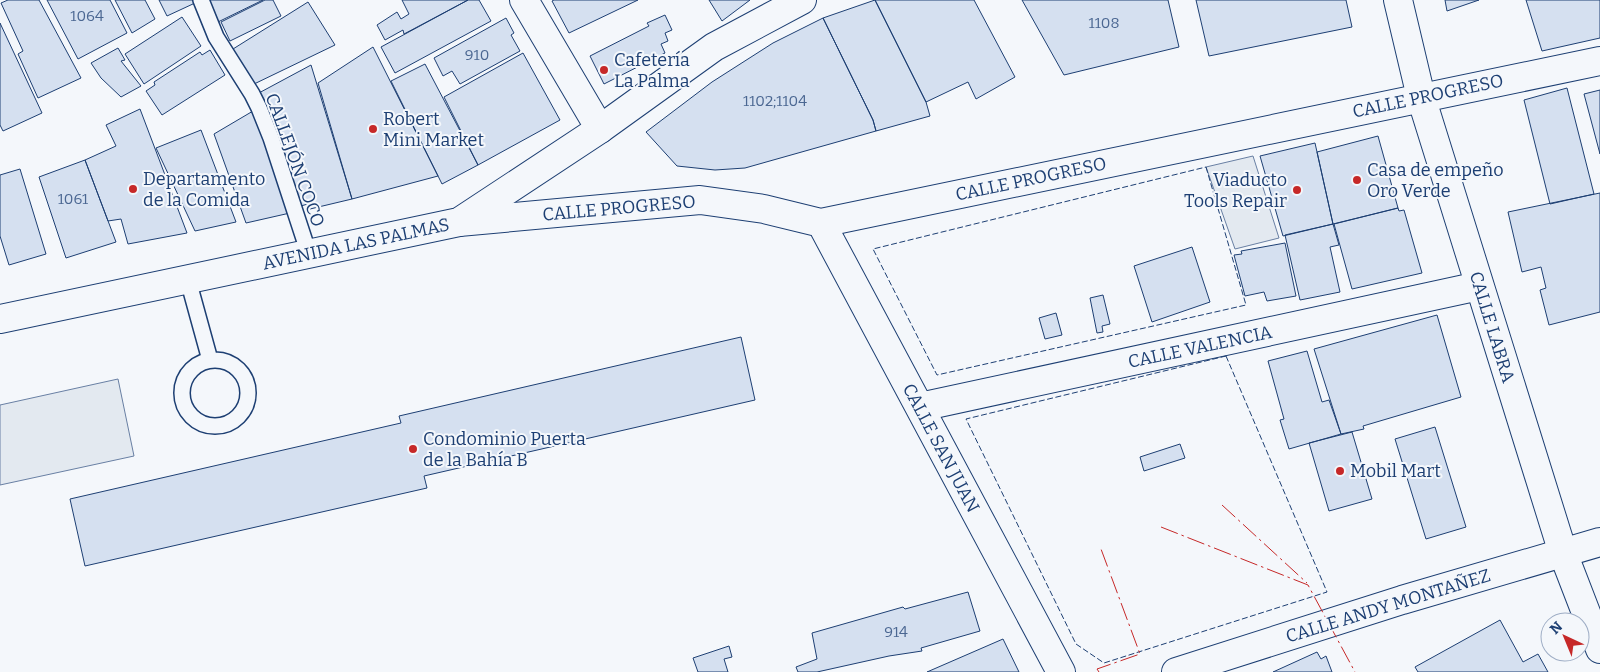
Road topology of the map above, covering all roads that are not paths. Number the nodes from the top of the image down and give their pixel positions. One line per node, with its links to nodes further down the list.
1 (201, 0): 10 (lane, CALLEJÓN COCO)
2 (524, 0): 7 (street)
3 (802, 0): 7 (street, AVENIDA LAS PALMAS)
4 (1398, 0): 6 (street, CALLE LABRA)
5 (1600, 61): 6 (street, CALLE PROGRESO)
6 (1421, 98): 9 (street, CALLE PROGRESO); 12 (street, CALLE LABRA)
7 (600, 129): 8 (street, AVENIDA LAS PALMAS)
8 (458, 222): 9 (street, CALLE PROGRESO); 10 (street, AVENIDA LAS PALMAS)
9 (821, 223): 15 (street, CALLE SAN JUAN)
10 (309, 254): 11 (street, AVENIDA LAS PALMAS)
11 (188, 280): 13 (street, AVENIDA LAS PALMAS); 14 (lane)
12 (1480, 286): 15 (street, CALLE VALENCIA); 17 (street, CALLE LABRA)
13 (0, 319)
14 (210, 360): 14 (lane)
15 (920, 407): 19 (street, CALLE SAN JUAN)
16 (1600, 542): 17 (street, CALLE ANDY MONTAÑEZ)
17 (1562, 553): 18 (street, CALLE LABRA); 20 (street, CALLE ANDY MONTAÑEZ)
18 (1600, 649)
19 (1061, 672)
20 (1176, 672)

